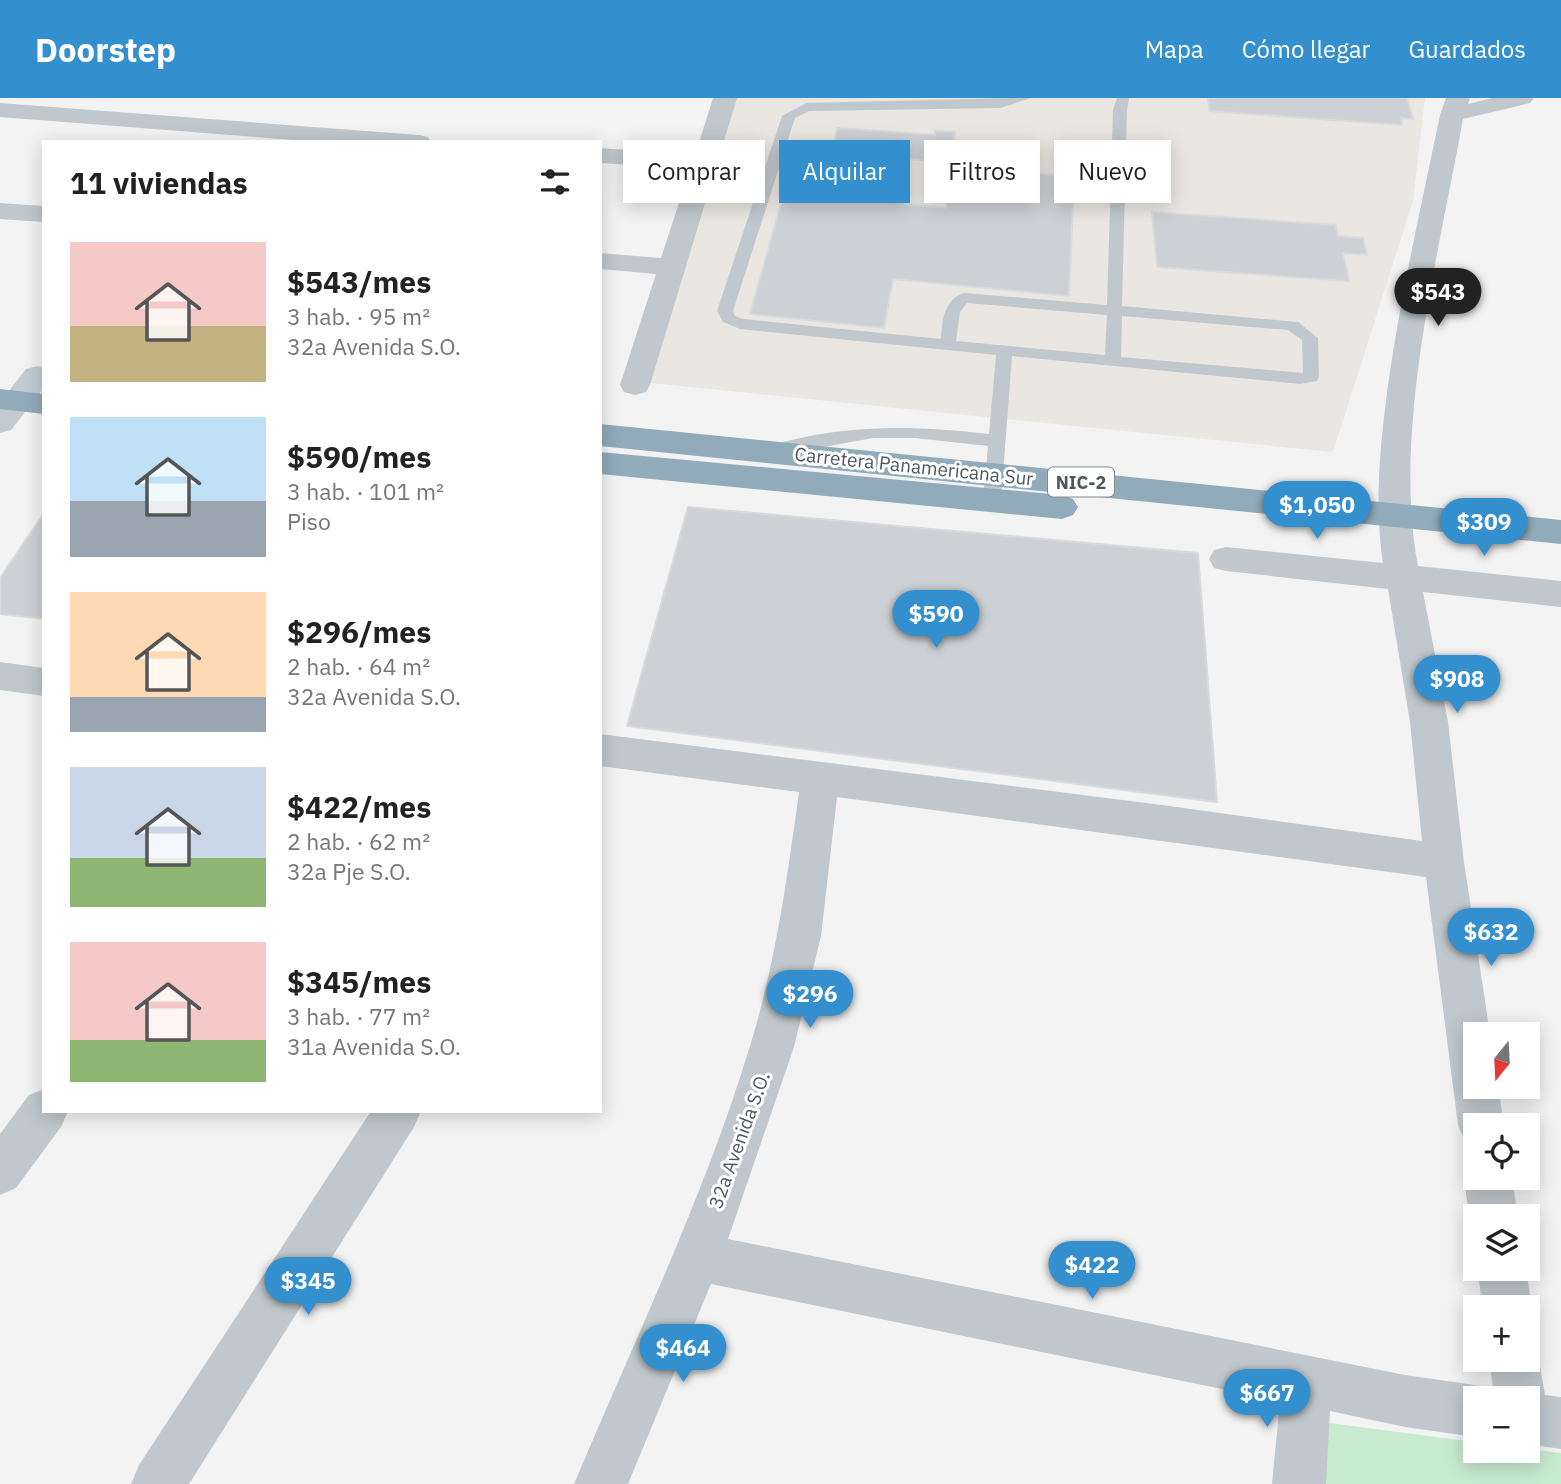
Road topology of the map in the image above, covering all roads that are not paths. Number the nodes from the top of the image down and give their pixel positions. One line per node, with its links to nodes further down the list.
1 (725, 98): 10 (street)
2 (1025, 98): 19 (lane)
3 (1123, 98): 18 (lane)
4 (1522, 98): 5 (street)
5 (1455, 106): 30 (street)
6 (256, 108): 8 (street)
7 (0, 110): 8 (street)
8 (235, 135): 9 (street)
9 (366, 140)
10 (711, 140)
11 (602, 155): 12 (street)
12 (623, 157)
13 (691, 203): 17 (street)
14 (0, 211): 15 (street)
15 (42, 214)
16 (602, 261): 17 (street)
17 (670, 267): 23 (street)
18 (1115, 310): 19 (lane); 21 (lane); 21 (lane)
19 (947, 345): 20 (lane)
20 (1003, 351): 21 (lane); 26 (lane)
21 (1113, 361)
22 (0, 372): 24 (highway)
23 (635, 385)
24 (24, 397)
25 (602, 435): 27 (highway, Carretera Panamericana Sur / NIC-2)
26 (997, 441): 27 (lane); 29 (lane)
27 (768, 452): 29 (highway, Carretera Panamericana Sur / NIC-2)
28 (602, 463): 29 (highway, Carretera Panamericana Sur / NIC-2)
29 (993, 487): 30 (highway, Carretera Panamericana Sur / NIC-2)
30 (1395, 527): 31 (highway, Carretera Panamericana Sur / NIC-2); 32 (highway, Carretera Panamericana Sur / NIC-2); 34 (street)
31 (1561, 532)
32 (1561, 557)
33 (1226, 559): 34 (street)
34 (1402, 577): 35 (street); 40 (street)
35 (1561, 594)
36 (0, 676): 37 (street)
37 (42, 682)
38 (602, 750): 39 (street)
39 (820, 779): 40 (street); 45 (street, 32a Avenida S.O.)
40 (1444, 862): 41 (street)
41 (1467, 1022)
42 (44, 1113): 44 (street)
43 (397, 1113): 50 (street)
44 (0, 1172)
45 (698, 1257): 46 (street); 51 (street, 32a Avenida S.O.)
46 (1307, 1381): 47 (street); 52 (street)
47 (1463, 1409)
48 (1540, 1420): 49 (street)
49 (1561, 1423)
50 (158, 1484)
51 (601, 1484)
52 (1298, 1484)

